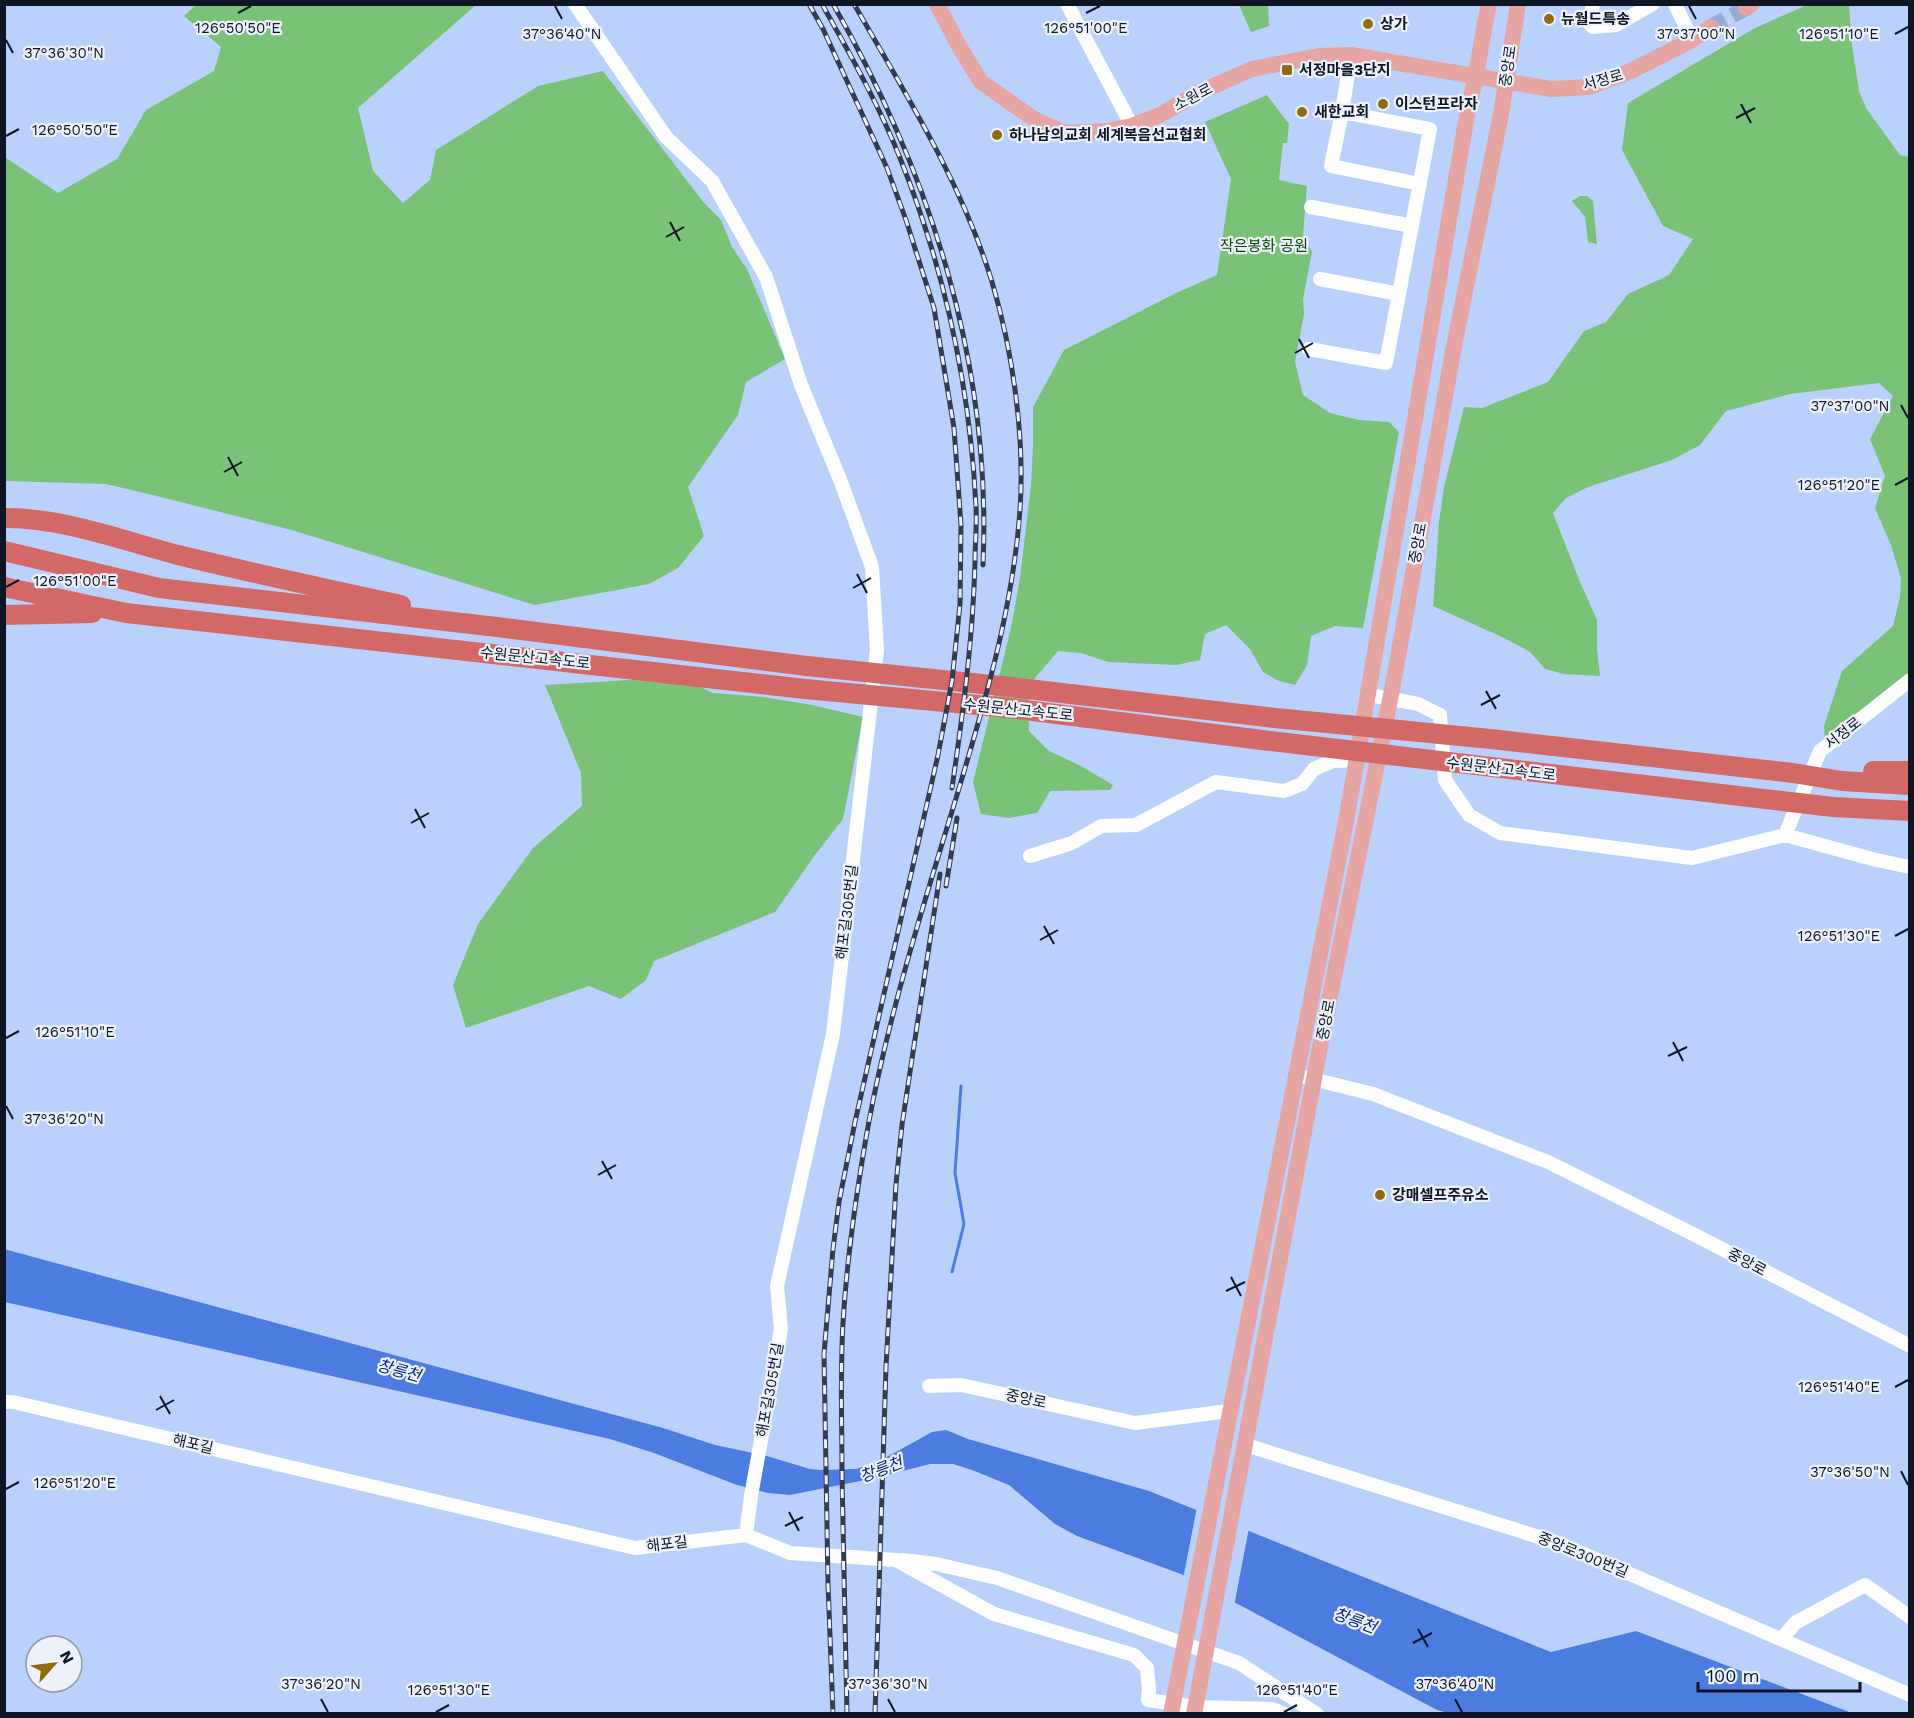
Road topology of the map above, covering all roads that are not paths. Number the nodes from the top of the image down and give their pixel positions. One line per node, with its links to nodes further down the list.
1 (575, 4): 48 (street, 해포길305번길)
2 (937, 4): 15 (main road, 소원로)
3 (1067, 4): 15 (street)
4 (1489, 4): 12 (main road, 중앙로)
5 (1518, 4): 13 (main road, 중앙로)
6 (1593, 4): 7 (street)
7 (1653, 4)
8 (1675, 4): 10 (street)
9 (1711, 27): 10 (main road, 서정로)
10 (1692, 40): 13 (main road, 서정로)
11 (1351, 55): 12 (main road, 소원로); 14 (street); 15 (main road, 소원로)
12 (1477, 77): 13 (main road, 소원로); 29 (main road, 중앙로)
13 (1506, 80): 30 (main road, 중앙로)
14 (1342, 112): 16 (street); 16 (street)
15 (1132, 126)
16 (1420, 184): 18 (street)
17 (1311, 207): 18 (street)
18 (1412, 226): 20 (street)
19 (1320, 279): 20 (street)
20 (1399, 294): 21 (street)
21 (1310, 349)
22 (4, 518): 27 (highway, 수원문산고속도로)
23 (4, 551): 27 (highway, 수원문산고속도로)
24 (4, 587): 25 (highway, 수원문산고속도로)
25 (126, 613): 26 (highway, 수원문산고속도로); 35 (highway, 수원문산고속도로)
26 (4, 615)
27 (497, 627): 33 (highway, 수원문산고속도로)
28 (1910, 680): 38 (street, 서정로)
29 (1369, 695): 30 (street); 31 (main road, 중앙로)
30 (1390, 698): 38 (street); 42 (main road, 중앙로)
31 (1357, 760): 39 (street); 41 (main road, 중앙로)
32 (1910, 771): 33 (highway)
33 (1844, 776): 34 (highway, 수원문산고속도로)
34 (1910, 785)
35 (1858, 808): 36 (highway, 수원문산고속도로); 37 (highway)
36 (1910, 811)
37 (1910, 822)
38 (1785, 835): 40 (street)
39 (1030, 856)
40 (1910, 867)
41 (1296, 1075): 42 (street, 중앙로); 46 (main road, 중앙로)
42 (1314, 1081): 43 (street, 중앙로); 47 (main road, 중앙로)
43 (1910, 1346)
44 (929, 1386): 46 (street, 중앙로)
45 (4, 1402): 48 (street, 해포길)
46 (1229, 1411): 53 (main road, 중앙로)
47 (1245, 1451): 51 (street, 중앙로300번길); 54 (main road, 중앙로)
48 (746, 1535): 49 (street, 해포길)
49 (896, 1560): 53 (street, 해포길); 56 (street)
50 (1910, 1617): 51 (street)
51 (1782, 1639): 52 (street, 중앙로300번길)
52 (1910, 1695)
53 (1173, 1701): 54 (street, 해포길)
54 (1196, 1704): 55 (street, 해포길)
55 (1284, 1713)
56 (1317, 1713)

